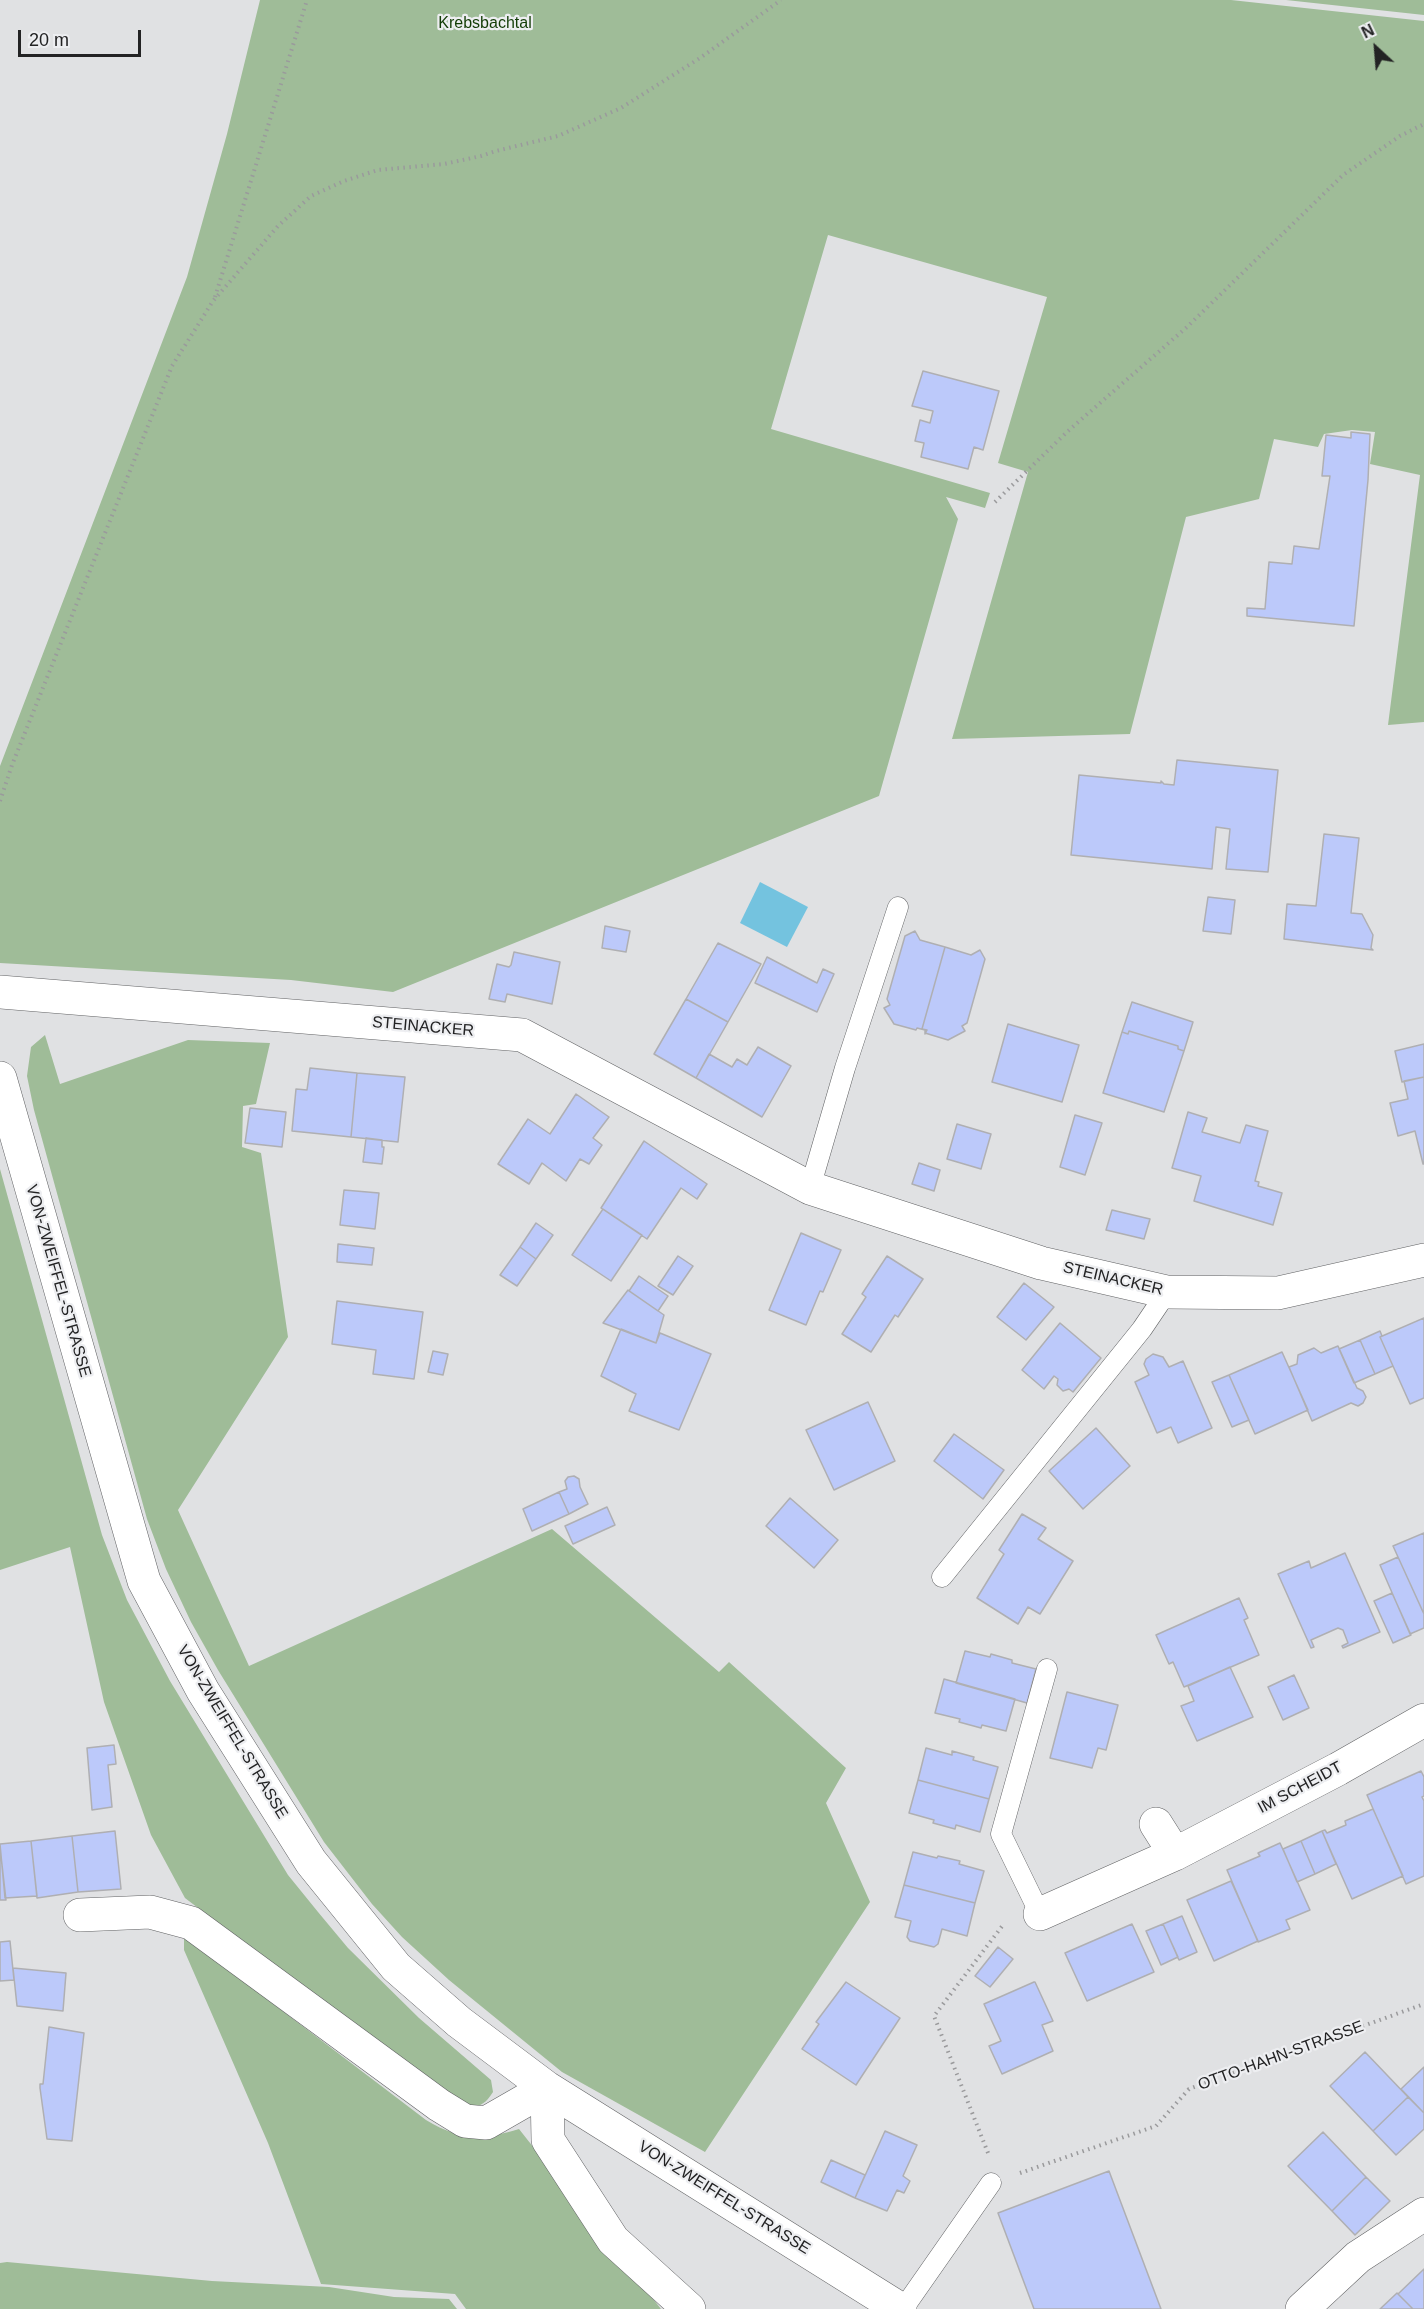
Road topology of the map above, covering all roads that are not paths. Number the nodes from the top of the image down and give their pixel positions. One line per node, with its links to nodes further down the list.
1 (898, 908): 4 (lane)
2 (0, 992): 4 (street, STEINACKER)
3 (0, 1078): 14 (street, VON-ZWEIFFEL-STRASSE)
4 (810, 1188): 6 (street, STEINACKER)
5 (1424, 1260): 6 (street, STEINACKER)
6 (1167, 1292): 7 (lane)
7 (942, 1577)
8 (1047, 1669): 12 (lane)
9 (1424, 1720): 11 (street, IM SCHEIDT)
10 (1156, 1824): 11 (street)
11 (1175, 1854): 12 (street, IM SCHEIDT)
12 (1040, 1914)
13 (80, 1915): 14 (street)
14 (547, 2088): 17 (street); 18 (street, VON-ZWEIFFEL-STRASSE)
15 (991, 2184): 18 (lane)
16 (1424, 2214): 19 (street)
17 (689, 2309)
18 (902, 2309)
19 (1302, 2309)

